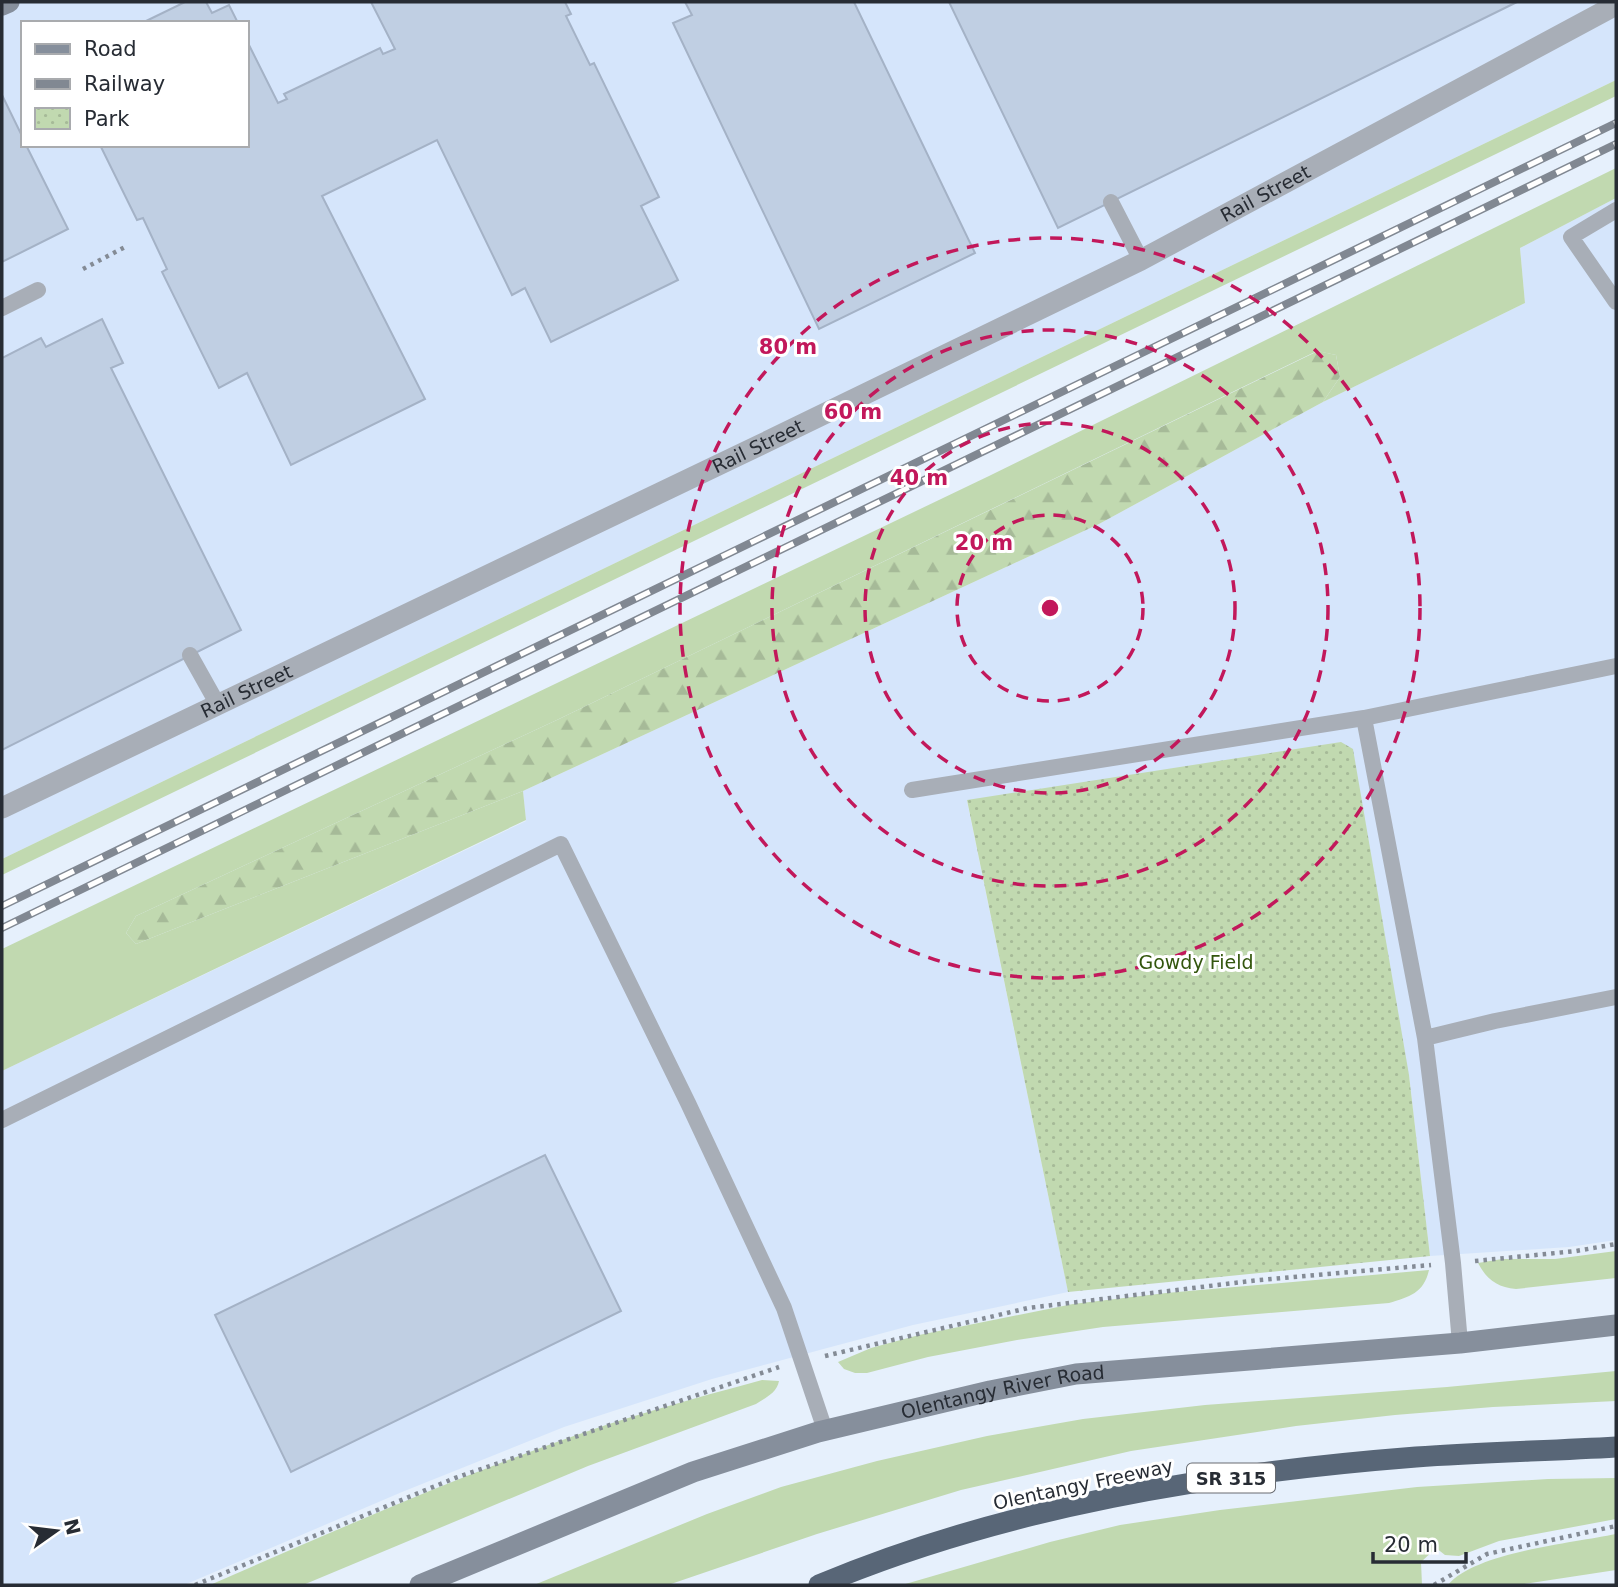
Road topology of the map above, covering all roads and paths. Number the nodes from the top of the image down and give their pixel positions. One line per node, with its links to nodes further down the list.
1 (9, 2): 2 (main road)
2 (2, 5)
3 (1616, 5): 4 (street, Rail Street)
4 (1586, 10): 8 (street, Rail Street)
5 (1111, 202): 8 (lane)
6 (1616, 210): 11 (lane)
7 (125, 247): 9 (path)
8 (1141, 260): 15 (street, Rail Street)
9 (83, 268)
10 (37, 290): 12 (lane)
11 (1616, 302)
12 (2, 308)
13 (190, 655): 15 (lane)
14 (1616, 666): 16 (lane)
15 (218, 705): 18 (street, Rail Street)
16 (1364, 718): 17 (lane); 20 (lane)
17 (912, 790)
18 (2, 808)
19 (1616, 997): 20 (lane)
20 (1425, 1038): 23 (lane)
21 (2, 1120): 26 (lane)
22 (1616, 1244): 23 (path)
23 (1453, 1263): 25 (lane); 26 (path)
24 (1616, 1325): 25 (main road, Olentangy River Road)
25 (1460, 1343): 27 (main road, Olentangy River Road)
26 (803, 1361): 27 (lane); 31 (path)
27 (825, 1430): 32 (main road, Olentangy River Road)
28 (1609, 1447): 30 (highway, Olentangy Freeway / SR 315)
29 (1616, 1526): 35 (path)
30 (869, 1564): 33 (highway); 34 (highway, Olentangy Freeway / SR 315)
31 (195, 1585)
32 (420, 1585)
33 (802, 1585)
34 (819, 1585)
35 (1434, 1585)

